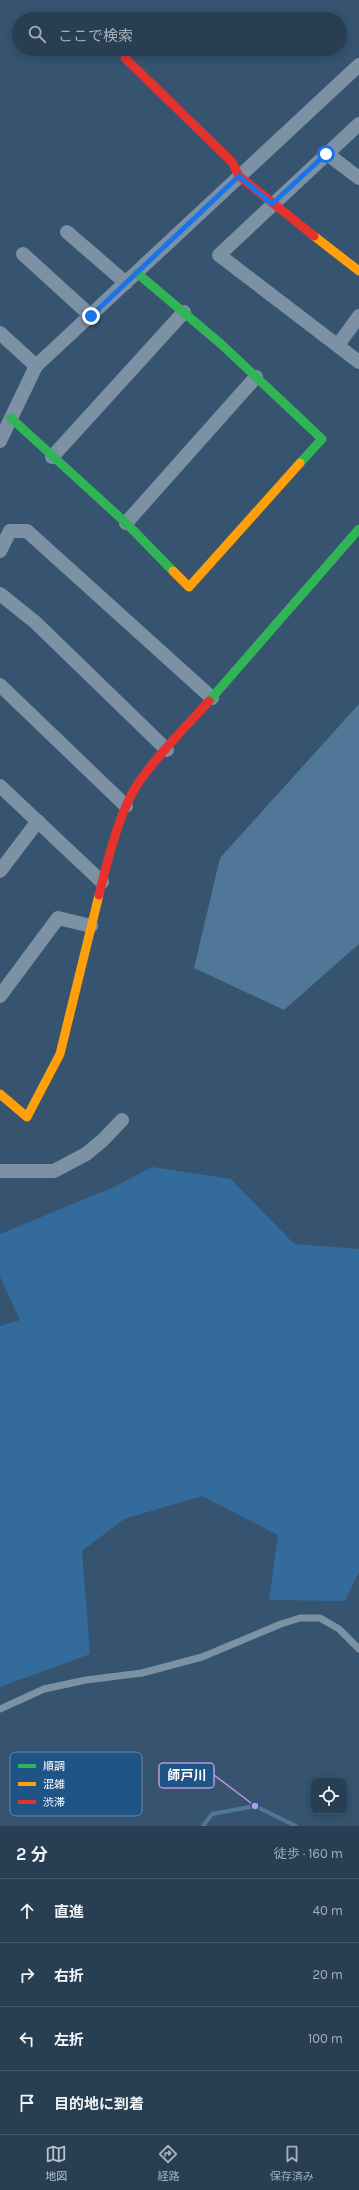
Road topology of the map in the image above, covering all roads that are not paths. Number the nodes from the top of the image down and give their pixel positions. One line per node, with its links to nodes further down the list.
1 (125, 58): 5 (street)
2 (359, 65): 5 (street)
3 (359, 124): 4 (street)
4 (326, 154): 6 (street); 7 (street)
5 (239, 176): 7 (street); 11 (street)
6 (359, 178)
7 (272, 204): 10 (street); 17 (street)
8 (67, 232): 12 (street)
9 (23, 254): 14 (street)
10 (359, 271)
11 (137, 273): 12 (street); 13 (street)
12 (126, 283): 14 (street)
13 (184, 312): 20 (street); 23 (street)
14 (91, 316): 19 (street)
15 (359, 316): 17 (street)
16 (0, 333): 19 (street)
17 (338, 345): 18 (street)
18 (359, 362)
19 (36, 366): 21 (street)
20 (256, 377): 24 (street); 24 (street)
21 (12, 418): 22 (street); 23 (street)
22 (0, 441)
23 (52, 457): 24 (street)
24 (126, 523)
25 (359, 529): 29 (street)
26 (0, 551): 29 (street)
27 (0, 594): 30 (street)
28 (0, 685): 32 (street)
29 (212, 698): 30 (street)
30 (167, 750): 32 (street)
31 (0, 786): 33 (street)
32 (126, 806): 35 (street)
33 (38, 821): 34 (street); 35 (street)
34 (0, 871)
35 (102, 882): 36 (street)
36 (91, 926): 37 (street); 38 (street)
37 (0, 996)
38 (0, 1094)
39 (122, 1120): 40 (street)
40 (0, 1171)
41 (359, 1649): 42 (lane)
42 (0, 1709)

